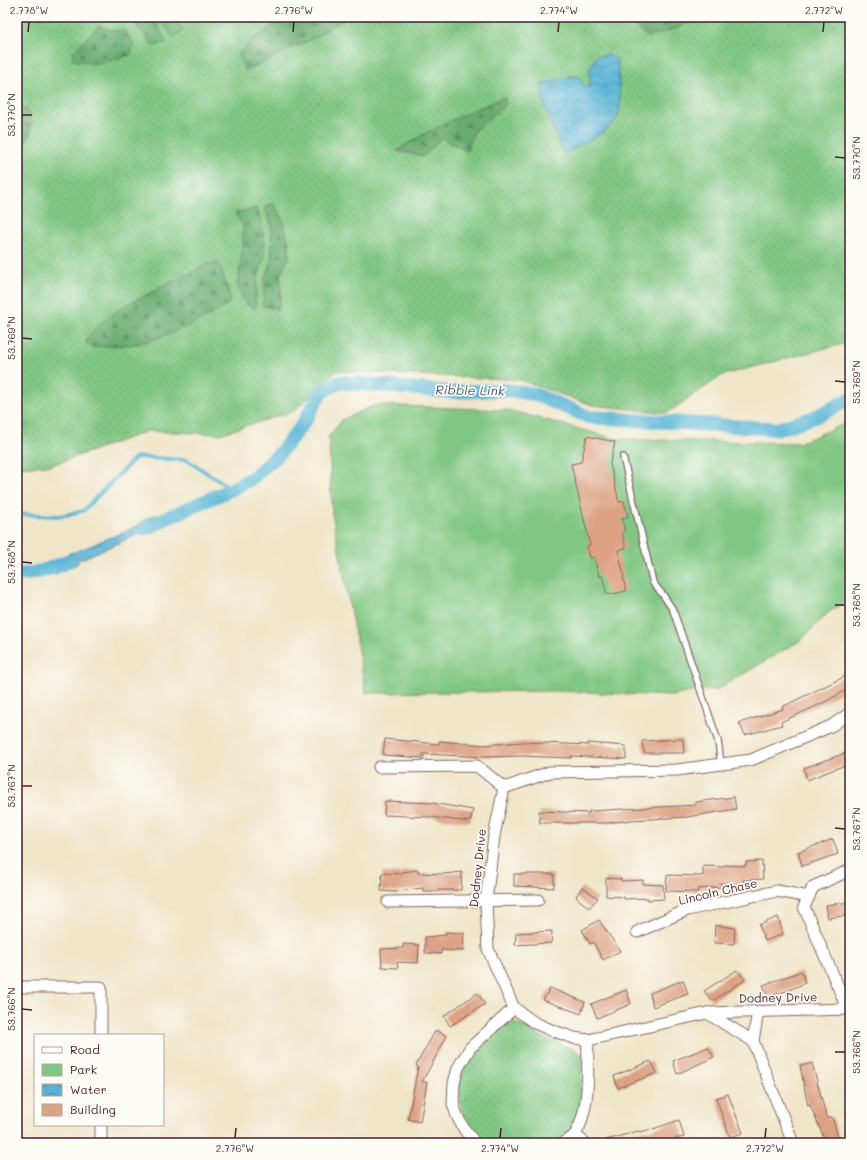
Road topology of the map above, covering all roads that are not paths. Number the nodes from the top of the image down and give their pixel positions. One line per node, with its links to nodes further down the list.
1 (623, 457): 3 (lane)
2 (850, 713): 3 (street)
3 (722, 764): 5 (street)
4 (379, 767): 5 (street)
5 (504, 788): 9 (street, Dodney Drive)
6 (850, 870): 7 (street)
7 (809, 896): 11 (street, Lincoln Chase); 14 (street)
8 (538, 900): 9 (street)
9 (486, 901): 10 (street); 13 (street, Dodney Drive)
10 (388, 902)
11 (637, 932)
12 (17, 987): 17 (street)
13 (514, 1008): 18 (street, Dodney Drive); 23 (street)
14 (849, 1010): 15 (street, Dodney Drive)
15 (758, 1011): 16 (street, Dodney Drive); 19 (street)
16 (708, 1013): 18 (street, Dodney Drive); 19 (street)
17 (101, 1034)
18 (588, 1040): 21 (street)
19 (753, 1040): 26 (street)
20 (101, 1126): 22 (street)
21 (575, 1134): 24 (street); 25 (street)
22 (102, 1143)
23 (475, 1143)
24 (564, 1143)
25 (585, 1143)
26 (793, 1143)

